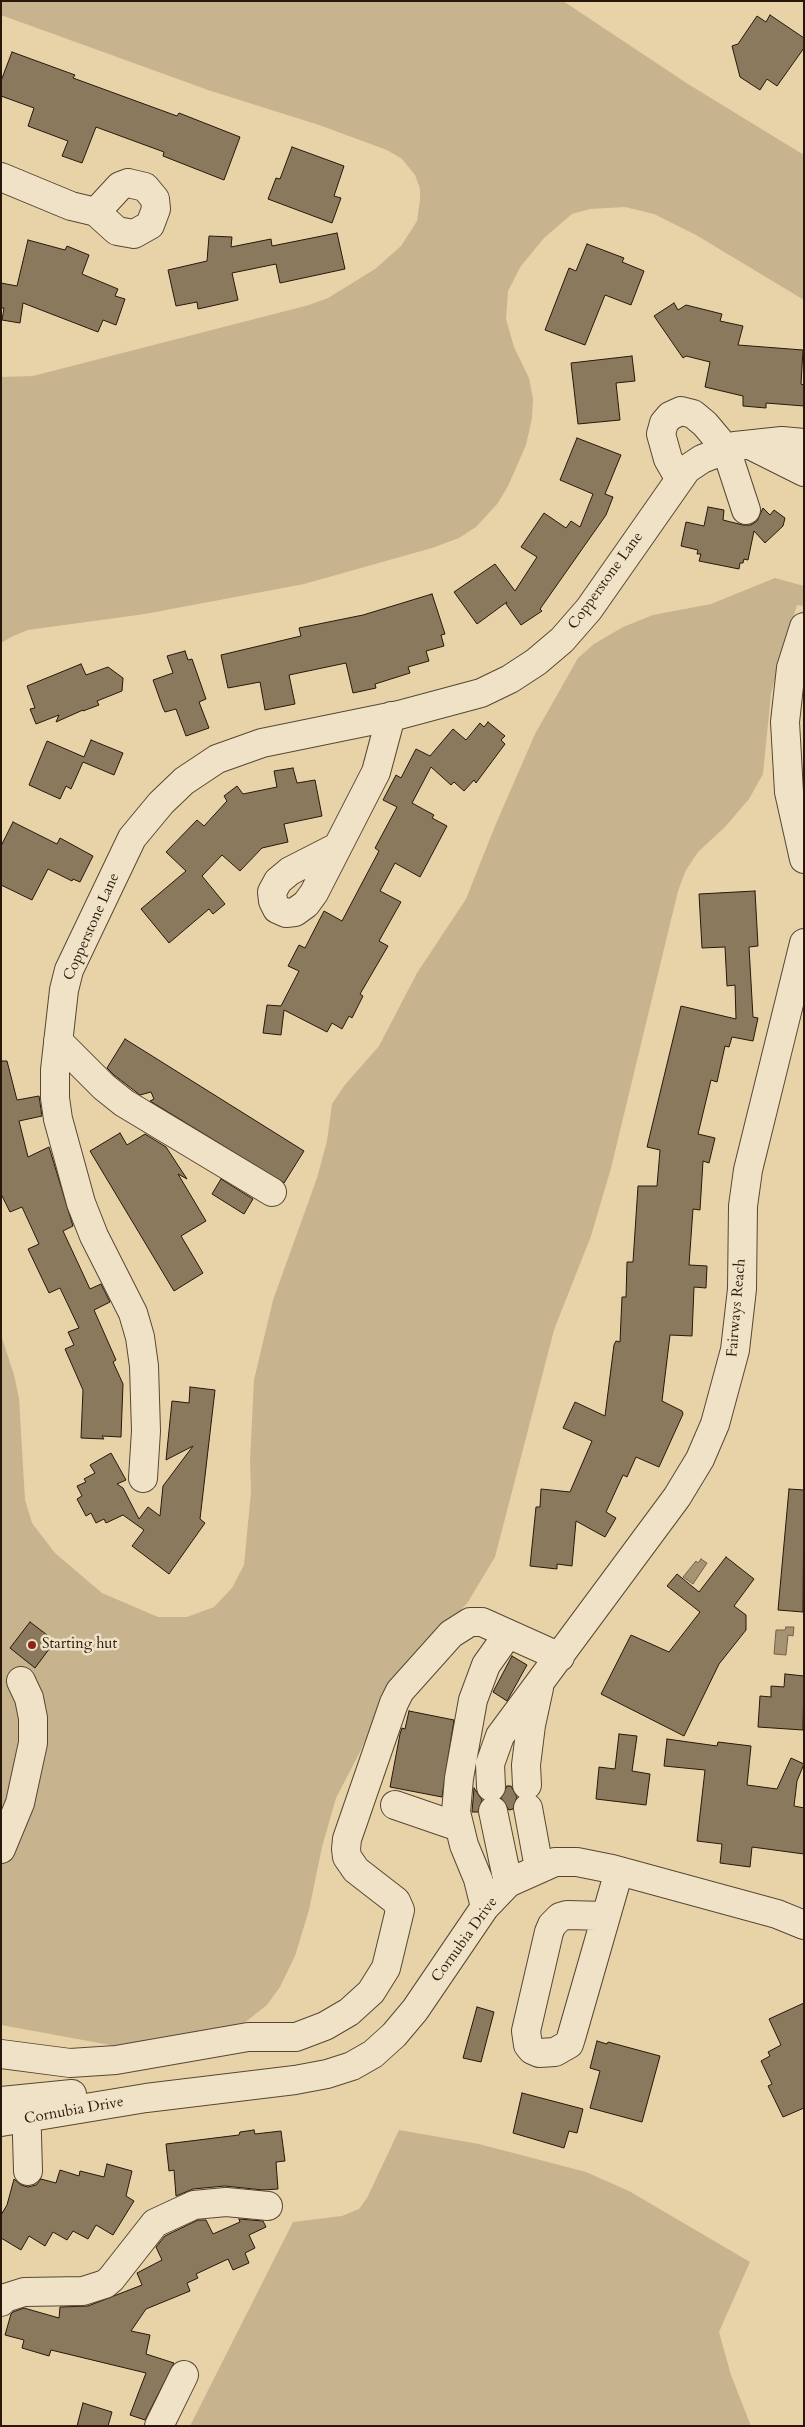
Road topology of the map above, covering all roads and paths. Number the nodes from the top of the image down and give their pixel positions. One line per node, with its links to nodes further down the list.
1 (1, 177): 2 (street)
2 (96, 212)
3 (804, 443): 4 (street, Copperstone Lane)
4 (737, 447): 5 (street); 6 (street, Copperstone Lane); 6 (street); 7 (street)
5 (804, 472)
6 (679, 478): 9 (street, Copperstone Lane)
7 (746, 510)
8 (804, 627): 11 (street)
9 (391, 716): 10 (street); 13 (street, Copperstone Lane)
10 (337, 847)
11 (804, 859)
12 (804, 943): 17 (street, Fairways Reach)
13 (58, 1041): 14 (street); 15 (street, Copperstone Lane)
14 (272, 1192)
15 (143, 1478)
16 (508, 1634): 17 (street); 21 (street); 29 (street)
17 (560, 1657): 19 (street, Fairways Reach)
18 (20, 1681): 22 (street)
19 (540, 1684): 23 (street, Fairways Reach); 25 (street, Fairways Reach)
20 (395, 1805): 21 (street)
21 (459, 1827): 26 (street)
22 (1, 1849)
23 (539, 1868): 24 (street, Cornubia Drive); 25 (street, Cornubia Drive)
24 (619, 1871): 27 (street); 28 (street, Cornubia Drive)
25 (508, 1883): 26 (street, Cornubia Drive)
26 (485, 1907): 30 (street, Cornubia Drive)
27 (606, 1916): 27 (street)
28 (804, 1925)
29 (1, 2054)
30 (18, 2106): 31 (street, Cornubia Drive); 32 (street)
31 (1, 2122)
32 (28, 2171)
33 (268, 2206): 34 (street)
34 (1, 2302)
35 (184, 2375): 36 (street)
36 (159, 2426)

